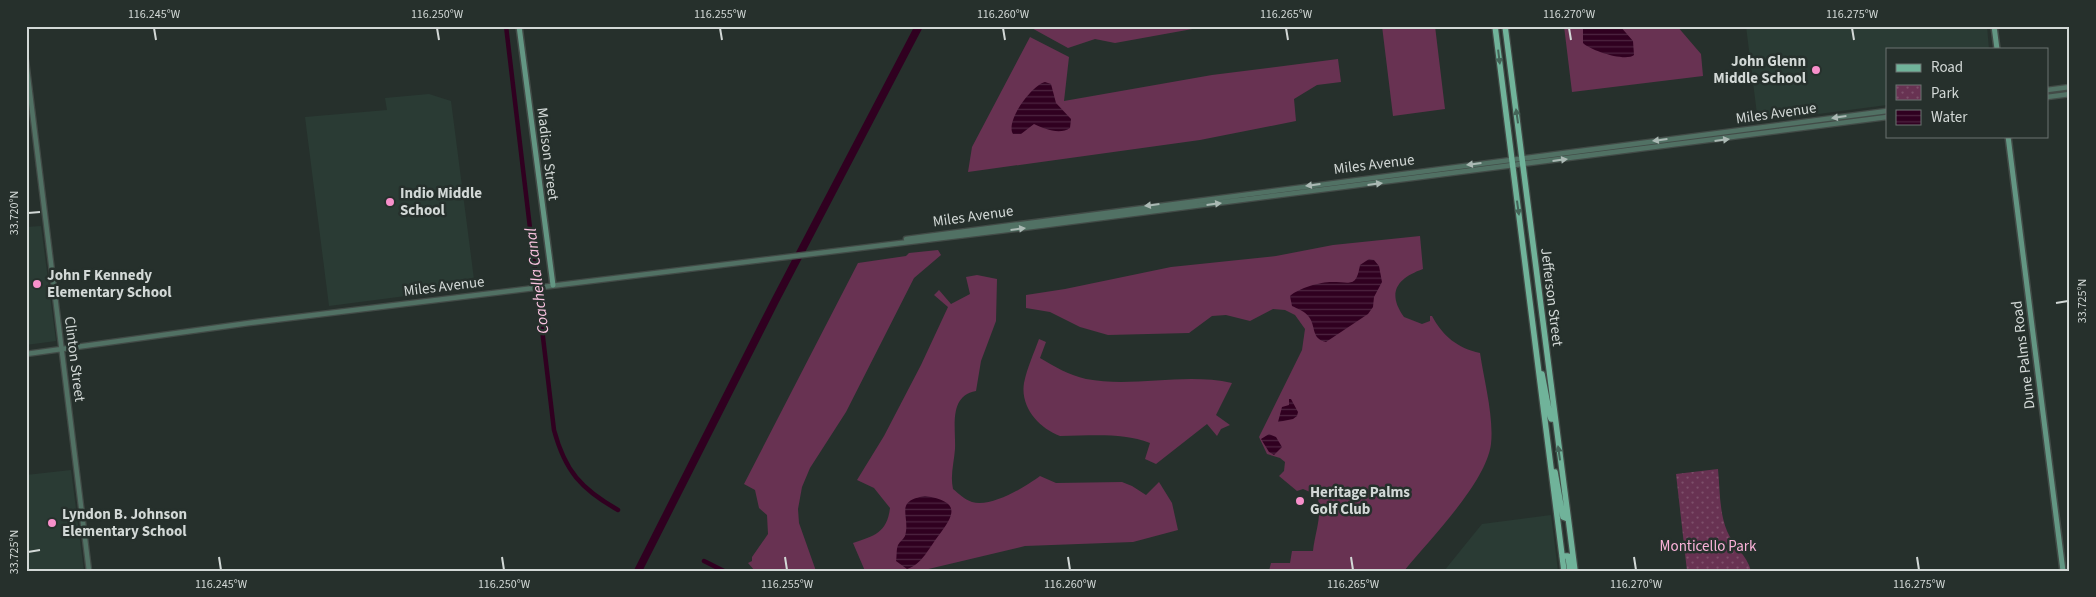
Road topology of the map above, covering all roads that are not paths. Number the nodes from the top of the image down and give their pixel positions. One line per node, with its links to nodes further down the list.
1 (519, 26): 16 (main road, Madison Street)
2 (1495, 26): 15 (main road, Jefferson Street, one-way to 15)
3 (1505, 26): 14 (main road, Jefferson Street, one-way to 3)
4 (1994, 26): 5 (main road)
5 (1997, 48)
6 (26, 61): 17 (street, Clinton Street)
7 (2070, 87): 8 (street)
8 (2048, 90)
9 (2070, 94): 10 (street)
10 (2048, 97)
11 (1886, 111): 14 (street, Miles Avenue, one-way to 14)
12 (1886, 118): 14 (street, Miles Avenue, one-way to 12)
13 (2008, 138): 28 (main road, Dune Palms Road)
14 (1523, 161): 15 (street, Miles Avenue); 20 (main road, Jefferson Street)
15 (1512, 163): 16 (street, Miles Avenue); 19 (main road, Jefferson Street, one-way to 19)
16 (553, 285): 17 (street, Miles Avenue)
17 (61, 350): 18 (street, Miles Avenue); 24 (street, Clinton Street)
18 (26, 354)
19 (1538, 358): 20 (main road); 21 (main road, Jefferson Street)
20 (1555, 419): 22 (main road, Jefferson Street, one-way to 20)
21 (1550, 453): 22 (main road); 23 (main road, Jefferson Street)
22 (1568, 519): 27 (main road, Jefferson Street)
23 (1562, 556): 25 (main road, Jefferson Street); 26 (main road)
24 (89, 571)
25 (1564, 571)
26 (1570, 571)
27 (1575, 571)
28 (2063, 571)

